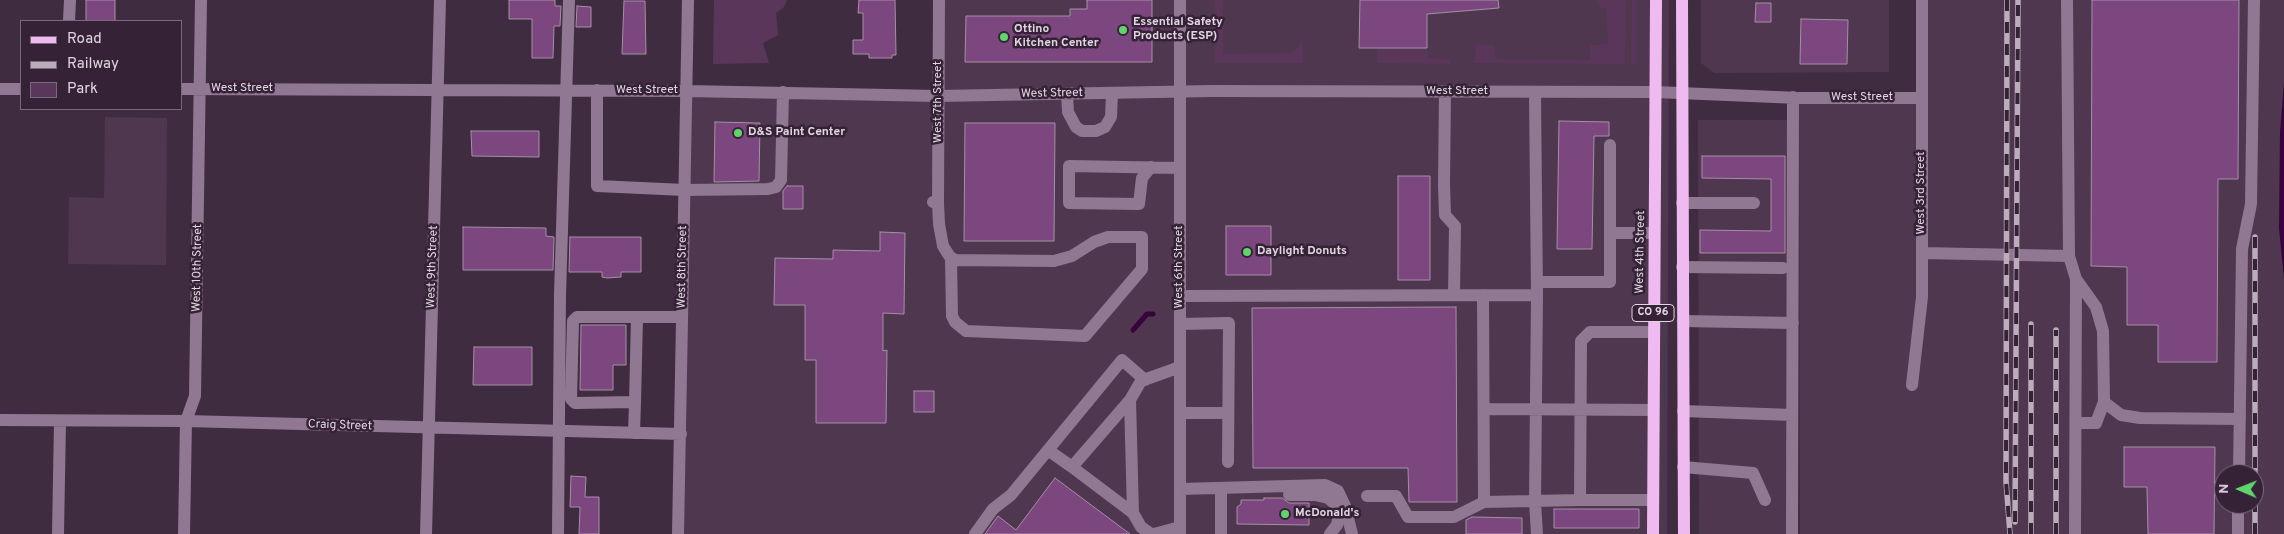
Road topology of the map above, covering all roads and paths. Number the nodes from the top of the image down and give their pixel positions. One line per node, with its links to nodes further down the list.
1 (70, 0): 13 (street)
2 (202, 0): 17 (street, West 10th Street)
3 (440, 0): 18 (street, West 9th Street)
4 (569, 0): 19 (street)
5 (688, 0): 21 (street, West 8th Street)
6 (939, 0): 30 (street, West 7th Street)
7 (1180, 0): 27 (street, West 6th Street)
8 (1656, 0): 24 (main road, West 4th Street / CO 96)
9 (1682, 0): 25 (main road, CO 96)
10 (1922, 0): 32 (street, West 3rd Street)
11 (2068, 0): 42 (street)
12 (2254, 0): 72 (street)
13 (69, 20)
14 (0, 89): 15 (street)
15 (20, 89)
16 (182, 89): 17 (street, West Street)
17 (201, 89): 18 (street, West Street); 74 (street, West 10th Street)
18 (438, 90): 19 (street, West Street); 76 (street, West 9th Street)
19 (566, 90): 20 (street, West Street); 77 (street)
20 (596, 90): 21 (street, West Street); 36 (street)
21 (687, 91): 22 (street, West Street); 36 (street, West 8th Street)
22 (783, 92): 30 (street, West Street); 36 (street)
23 (1445, 92): 27 (street, West Street); 28 (street, West Street); 48 (street)
24 (1655, 92): 25 (street, West Street); 28 (street, West Street); 40 (main road, West 4th Street / CO 96)
25 (1682, 92): 31 (street, West Street); 37 (main road, CO 96)
26 (1112, 93): 27 (street, West Street); 29 (street, West Street); 29 (street)
27 (1180, 93): 35 (street, West 6th Street)
28 (1535, 93): 47 (street)
29 (1067, 94): 30 (street, West Street)
30 (938, 96): 43 (street, West 7th Street)
31 (1794, 97): 32 (street, West Street); 54 (street)
32 (1922, 98): 41 (street, West 3rd Street)
33 (1610, 144): 39 (street)
34 (1150, 167): 34 (street); 35 (street)
35 (1180, 168): 50 (street, West 6th Street)
36 (685, 190): 51 (street, West 8th Street)
37 (1682, 203): 38 (street); 44 (main road, CO 96)
38 (1754, 203)
39 (1610, 232): 40 (street); 47 (street)
40 (1654, 233): 56 (main road, West 4th Street / CO 96)
41 (1922, 253): 42 (street); 59 (street, West 3rd Street)
42 (2069, 256): 46 (street)
43 (951, 258): 43 (street)
44 (1682, 267): 45 (street); 53 (main road, CO 96)
45 (1783, 268)
46 (2076, 279): 62 (street); 75 (street)
47 (1537, 289): 49 (street); 64 (street)
48 (1454, 295): 49 (street); 50 (street)
49 (1483, 295): 63 (street)
50 (1180, 296): 55 (street, West 6th Street)
51 (682, 317): 52 (street); 79 (street, West 8th Street)
52 (637, 318): 61 (street); 61 (street)
53 (1683, 320): 54 (street); 67 (main road, CO 96)
54 (1793, 323): 70 (street)
55 (1180, 324): 57 (street, West 6th Street); 69 (street)
56 (1653, 332): 65 (street); 66 (main road, West 4th Street / CO 96)
57 (1180, 368): 58 (street); 68 (street, West 6th Street)
58 (1145, 380): 60 (street); 80 (street)
59 (1912, 385)
60 (1130, 400): 84 (street); 93 (street)
61 (635, 402): 78 (street)
62 (2104, 402): 72 (street); 75 (street)
63 (1484, 409): 64 (street); 91 (street)
64 (1537, 409): 65 (street); 92 (street)
65 (1582, 409): 66 (street); 88 (street)
66 (1653, 410): 89 (main road, West 4th Street / CO 96)
67 (1683, 411): 70 (street); 83 (main road, CO 96)
68 (1180, 413): 69 (street); 85 (street, West 6th Street)
69 (1228, 413): 81 (street)
70 (1792, 415): 109 (street)
71 (0, 420): 73 (street, Craig Street)
72 (2240, 420): 82 (street)
73 (60, 421): 74 (street, Craig Street); 97 (street)
74 (186, 421): 76 (street, Craig Street); 98 (street, West 10th Street)
75 (2076, 423): 110 (street)
76 (428, 429): 77 (street, Craig Street); 99 (street, West 9th Street)
77 (560, 432): 78 (street, Craig Street); 100 (street)
78 (634, 433): 79 (street, Craig Street)
79 (681, 434): 101 (street, West 8th Street)
80 (1048, 450): 84 (street); 102 (street)
81 (1228, 462)
82 (2239, 464)
83 (1683, 466): 90 (street); 108 (main road, CO 96)
84 (1072, 467): 93 (street)
85 (1180, 488): 86 (street); 95 (street, West 6th Street)
86 (1223, 488): 96 (street); 104 (street); 105 (street)
87 (1367, 496): 91 (street)
88 (1580, 500): 89 (street); 92 (street)
89 (1653, 500): 107 (main road, West 4th Street / CO 96)
90 (1766, 500)
91 (1484, 502): 92 (street)
92 (1535, 502): 106 (street)
93 (1133, 514): 103 (street)
94 (2238, 514): 111 (street)
95 (1180, 531): 103 (street)
96 (1335, 531)
97 (58, 534)
98 (184, 534)
99 (426, 534)
100 (558, 534)
101 (678, 534)
102 (975, 534)
103 (1152, 534)
104 (1221, 534)
105 (1352, 534)
106 (1537, 534)
107 (1653, 534)
108 (1684, 534)
109 (1792, 534)
110 (2075, 534)
111 (2238, 534)

